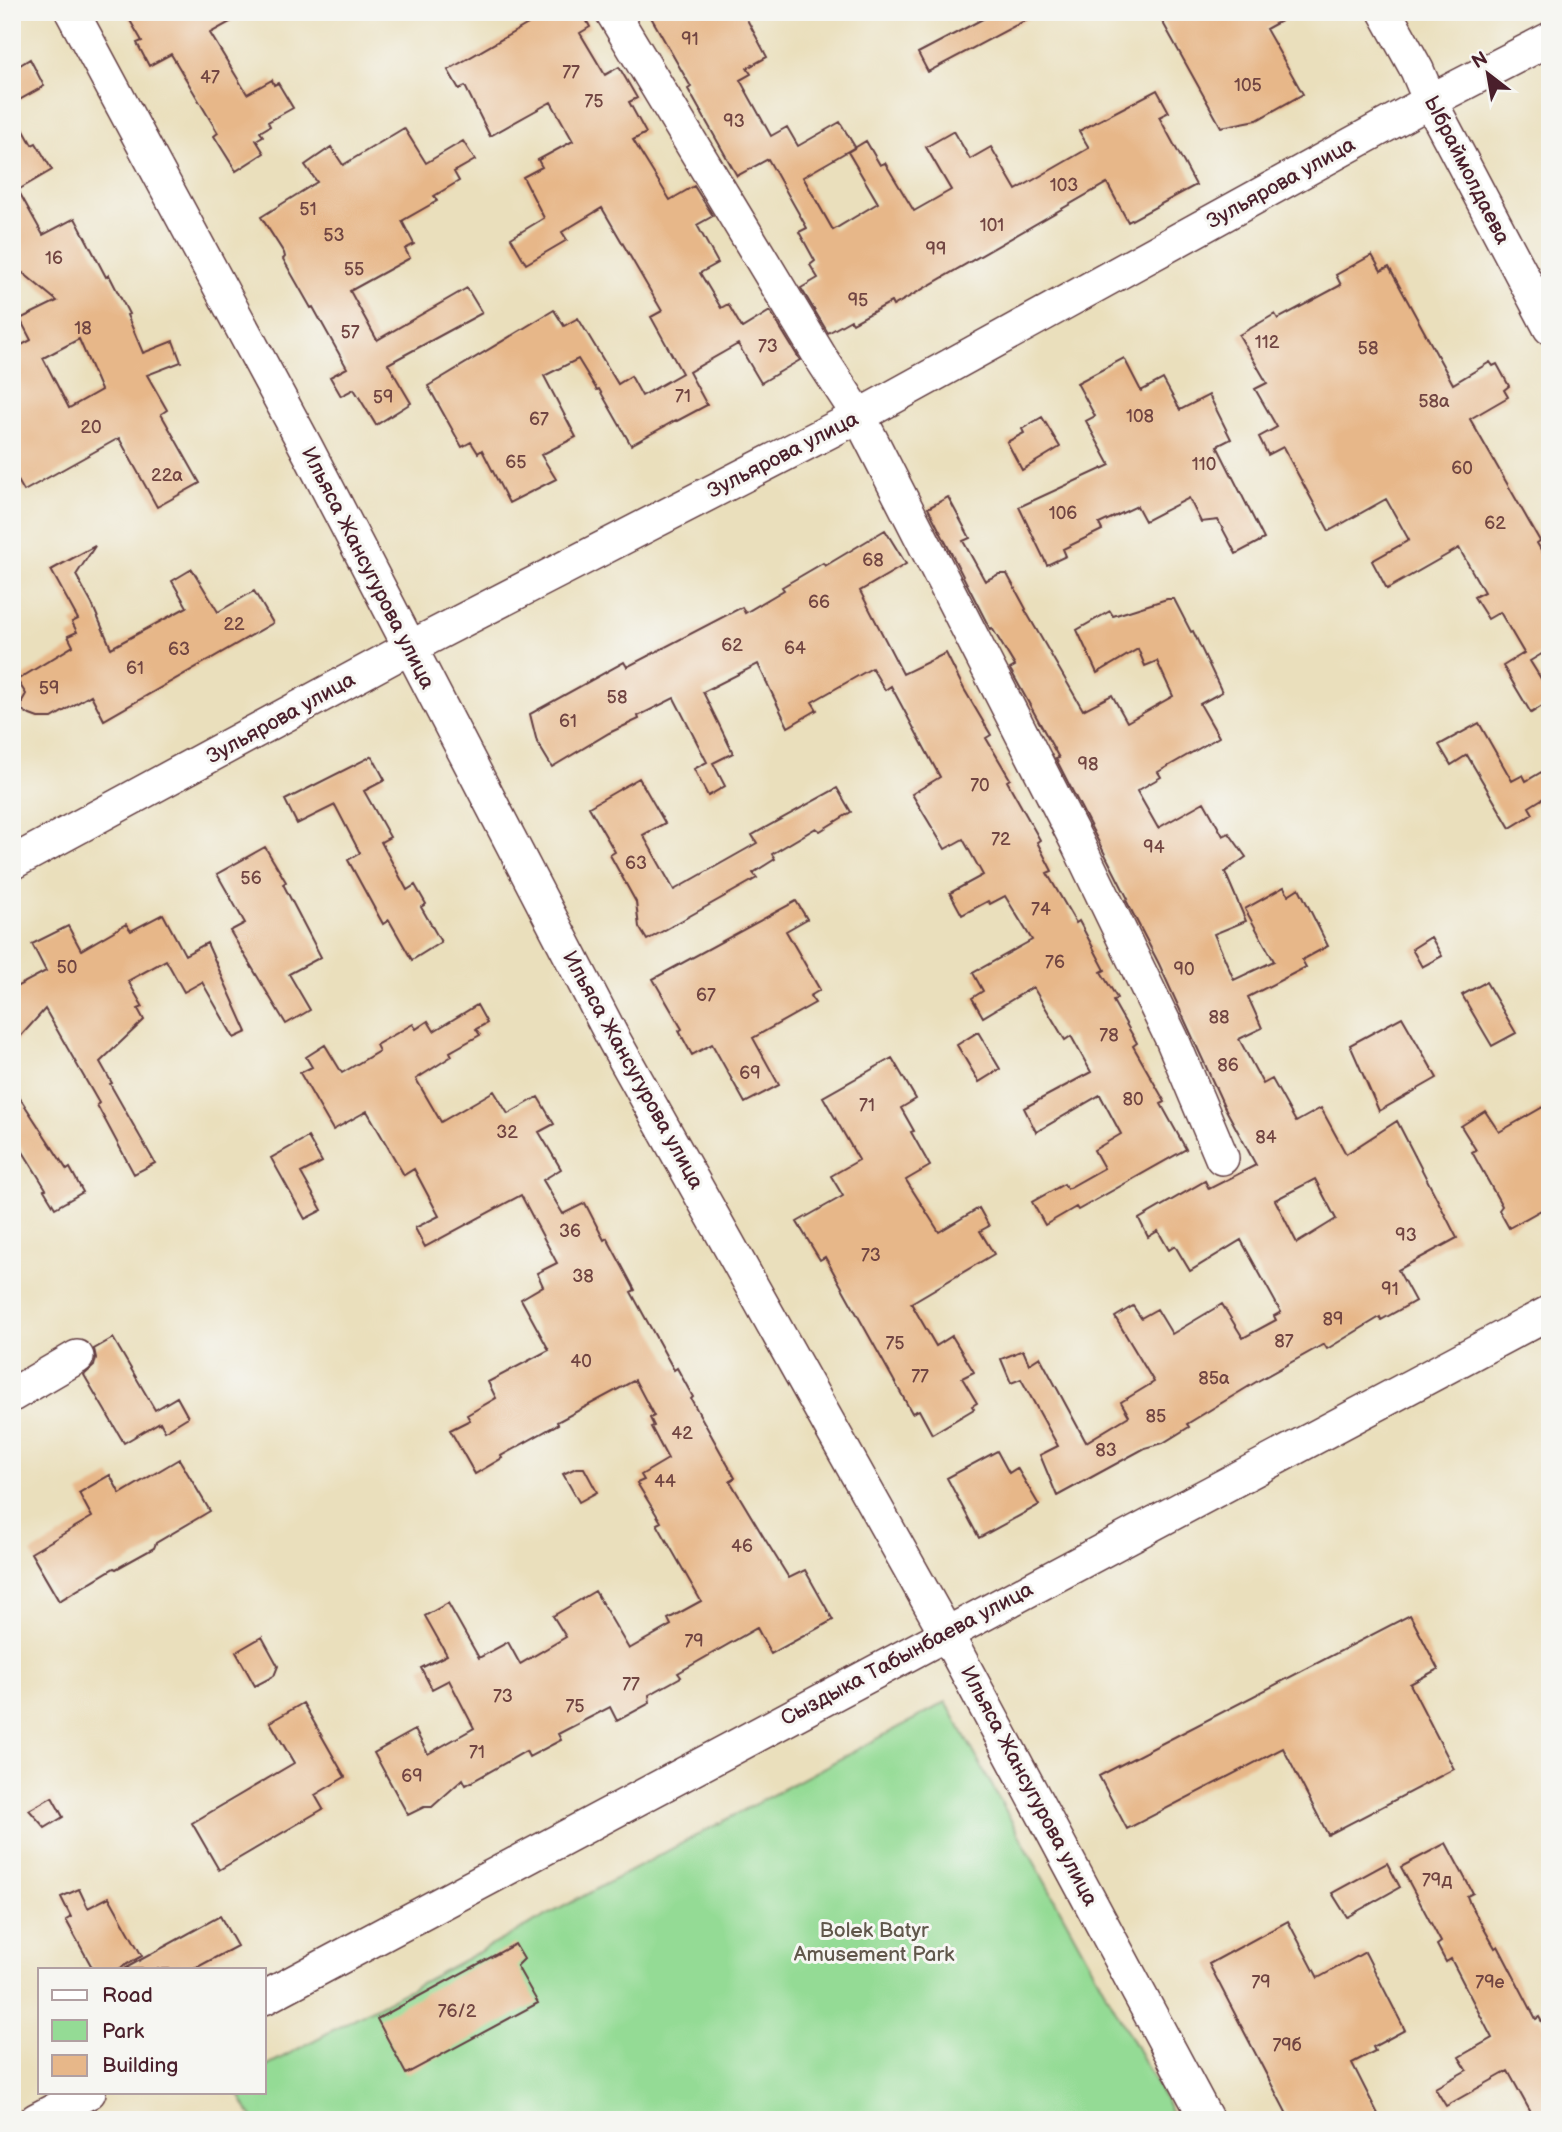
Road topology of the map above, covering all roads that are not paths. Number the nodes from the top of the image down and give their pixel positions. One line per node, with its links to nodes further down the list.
1 (72, 12): 8 (street, Ильяса Жансугурова улица)
2 (611, 12): 7 (street)
3 (1385, 12): 5 (street, Ыбраймолдаева)
4 (1550, 39): 5 (street, Зульярова улица)
5 (1430, 101): 6 (street, Ыбраймолдаева); 7 (street, Зульярова улица)
6 (1550, 328)
7 (859, 416): 8 (street, Зульярова улица); 10 (street)
8 (409, 648): 9 (street, Зульярова улица); 14 (street, Ильяса Жансугурова улица)
9 (12, 863)
10 (1222, 1158)
11 (1550, 1312): 14 (street, Сыздыка Табынбаева улица)
12 (77, 1357): 13 (street)
13 (12, 1395)
14 (946, 1633): 15 (street, Сыздыка Табынбаева улица); 18 (street, Ильяса Жансугурова улица)
15 (266, 1997)
16 (85, 2094): 17 (street)
17 (36, 2120)
18 (1207, 2120)

